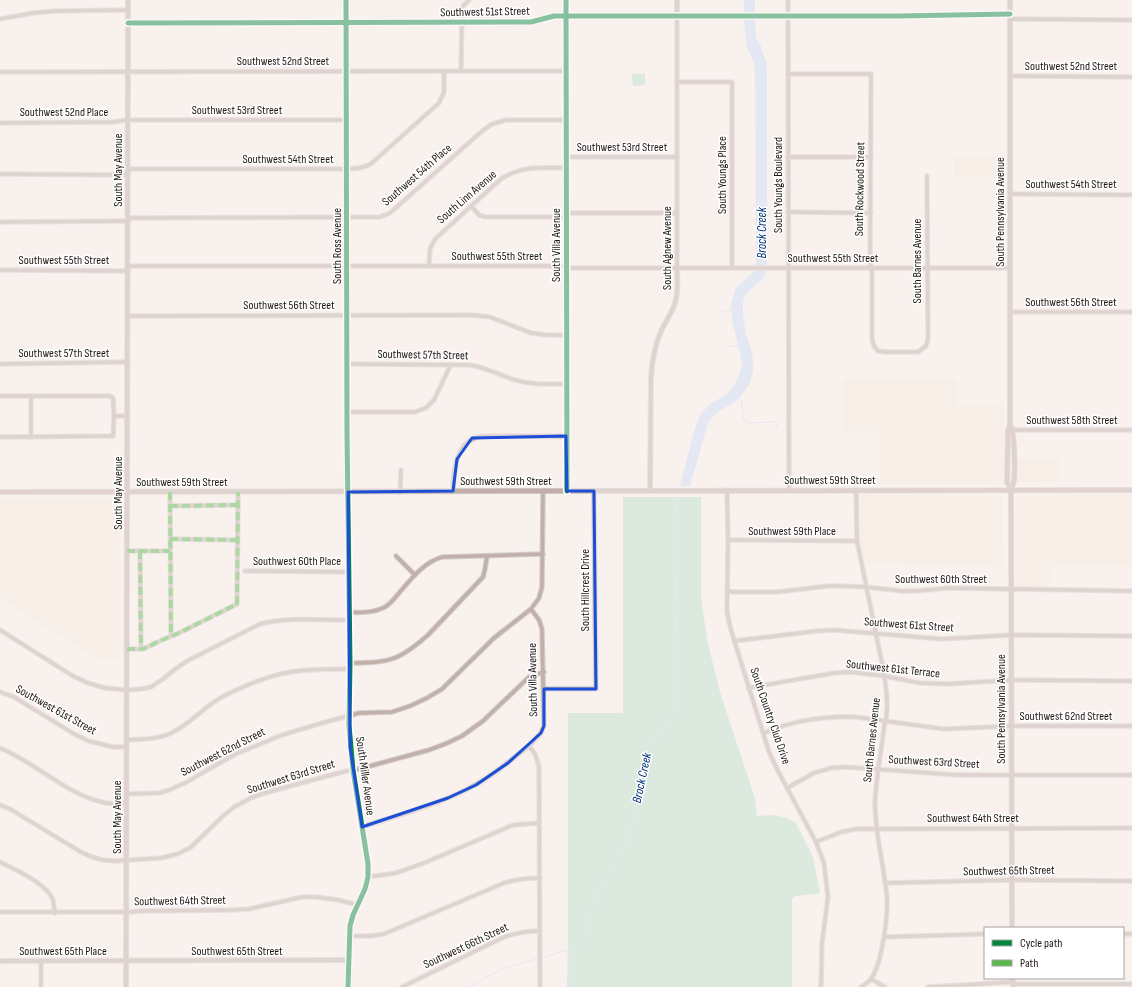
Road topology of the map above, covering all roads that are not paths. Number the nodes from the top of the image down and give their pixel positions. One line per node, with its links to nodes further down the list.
1 (128, 0): 8 (main road, South May Avenue)
2 (346, 0): 15 (street, South Ross Avenue)
3 (469, 0): 16 (street)
4 (566, 0): 11 (street, South Villa Avenue)
5 (677, 0): 9 (street, South Agnew Avenue)
6 (788, 0): 10 (street, South Youngs Boulevard)
7 (1010, 0): 12 (main road, South Pennsylvania Avenue)
8 (128, 10): 13 (street); 17 (main road, South May Avenue)
9 (677, 15): 10 (street, Southwest 51st Street); 11 (street, Southwest 51st Street); 27 (street, South Agnew Avenue)
10 (788, 15): 12 (street, Southwest 51st Street); 24 (street, South Youngs Boulevard)
11 (566, 16): 16 (street, Southwest 51st Street); 22 (street, South Villa Avenue)
12 (1010, 17): 14 (street, Southwest 51st Street); 25 (main road, South Pennsylvania Avenue)
13 (0, 19)
14 (1132, 20)
15 (346, 23): 16 (street, Southwest 51st Street); 17 (street, Southwest 51st Street); 19 (street, South Ross Avenue)
16 (461, 23): 21 (street)
17 (128, 24): 18 (main road, South May Avenue)
18 (128, 71): 19 (street, Southwest 52nd Street); 23 (street, Southwest 52nd Street); 28 (main road, South May Avenue)
19 (347, 71): 20 (street, Southwest 52nd Street); 29 (street, South Ross Avenue)
20 (444, 71): 21 (street, Southwest 52nd Street); 38 (street, Southwest 54th Street)
21 (461, 71): 22 (street, Southwest 52nd Street)
22 (566, 71): 30 (street, South Villa Avenue)
23 (0, 72)
24 (788, 74): 34 (street, South Youngs Boulevard); 35 (street, South Rockwood Street)
25 (1010, 76): 26 (street, Southwest 52nd Street); 42 (main road, South Pennsylvania Avenue)
26 (1132, 77)
27 (677, 82): 33 (street, South Agnew Avenue); 57 (street, South Youngs Place)
28 (128, 120): 29 (street, Southwest 53rd Street); 31 (street, Southwest 52nd Place); 37 (main road, South May Avenue)
29 (347, 120): 38 (street, South Ross Avenue)
30 (566, 120): 32 (street, South Villa Avenue); 49 (street, Southwest 54th Place)
31 (0, 123)
32 (567, 157): 33 (street, Southwest 53rd Street); 36 (street, South Villa Avenue)
33 (677, 157): 47 (street, South Agnew Avenue)
34 (788, 157): 35 (street); 45 (street, South Youngs Boulevard)
35 (871, 157): 46 (street, South Rockwood Street)
36 (567, 168): 44 (street, South Linn Avenue); 48 (street, South Villa Avenue)
37 (128, 169): 38 (street, Southwest 54th Street); 40 (main road, South May Avenue)
38 (347, 169): 49 (street, South Ross Avenue)
39 (0, 174): 40 (street)
40 (128, 176): 50 (main road, South May Avenue)
41 (927, 176): 60 (street, South Barnes Avenue)
42 (1010, 194): 43 (street, Southwest 54th Street); 61 (main road, South Pennsylvania Avenue)
43 (1132, 195)
44 (471, 206): 48 (street); 53 (street, South Linn Avenue)
45 (788, 212): 46 (street); 58 (street, South Youngs Boulevard)
46 (871, 212): 59 (street, South Rockwood Street)
47 (677, 213): 48 (street); 56 (street, South Agnew Avenue)
48 (567, 215): 54 (street, South Villa Avenue)
49 (347, 218): 50 (street, Southwest 54th Place); 52 (street, South Ross Avenue)
50 (128, 220): 51 (street); 55 (main road, South May Avenue)
51 (0, 222)
52 (347, 266): 53 (street, Southwest 55th Street); 55 (street, Southwest 55th Street); 65 (street, South Ross Avenue)
53 (429, 266): 54 (street, Southwest 55th Street)
54 (566, 267): 56 (street, Southwest 55th Street); 67 (street, South Villa Avenue)
55 (128, 268): 62 (street, Southwest 55th Street); 66 (main road, South May Avenue)
56 (677, 268): 57 (street, Southwest 55th Street); 95 (street, South Agnew Avenue)
57 (732, 268): 58 (street, Southwest 55th Street)
58 (788, 268): 59 (street, Southwest 55th Street); 87 (street, South Youngs Boulevard)
59 (871, 268): 60 (street, Southwest 55th Street); 68 (street, South Rockwood Street)
60 (927, 268): 61 (street, Southwest 55th Street); 68 (street, South Barnes Avenue)
61 (1010, 268): 63 (main road, South Pennsylvania Avenue)
62 (0, 270)
63 (1010, 312): 64 (street, Southwest 56th Street); 79 (main road, South Pennsylvania Avenue)
64 (1132, 312)
65 (347, 315): 66 (street, Southwest 56th Street); 67 (street, Southwest 56th Street); 71 (street, South Ross Avenue)
66 (128, 316): 69 (main road, South May Avenue)
67 (566, 335): 73 (street, South Villa Avenue)
68 (878, 351)
69 (128, 362): 70 (street, Southwest 57th Street); 78 (main road, South May Avenue)
70 (0, 364)
71 (348, 364): 72 (street, Southwest 57th Street); 76 (street, South Ross Avenue)
72 (451, 364): 73 (street, Southwest 57th Street); 76 (street)
73 (566, 384): 82 (street, South Villa Avenue)
74 (0, 396): 75 (street)
75 (32, 396): 77 (street); 84 (street)
76 (347, 412): 100 (street, South Ross Avenue)
77 (114, 416): 78 (street); 84 (street)
78 (128, 416): 97 (main road, South May Avenue)
79 (1010, 424): 80 (main road, South Pennsylvania Avenue); 89 (main road, South Pennsylvania Avenue)
80 (1013, 430): 81 (street, Southwest 58th Street); 89 (main road, South Pennsylvania Avenue)
81 (1132, 430)
82 (566, 436): 91 (street); 93 (street, South Villa Avenue)
83 (0, 437): 84 (street)
84 (31, 437)
85 (401, 470): 101 (street)
86 (727, 490): 87 (main road, Southwest 59th Street); 95 (main road, Southwest 59th Street); 106 (street, South Country Club Drive)
87 (789, 490): 88 (main road, Southwest 59th Street)
88 (856, 490): 89 (main road, Southwest 59th Street); 107 (street, South Barnes Avenue)
89 (1010, 490): 90 (main road, Southwest 59th Street); 118 (main road, South Pennsylvania Avenue)
90 (1132, 490)
91 (453, 491): 92 (main road, Southwest 59th Street); 101 (main road, Southwest 59th Street)
92 (543, 491): 93 (main road, Southwest 59th Street); 111 (street)
93 (567, 491): 94 (main road, Southwest 59th Street)
94 (594, 491): 95 (main road, Southwest 59th Street); 138 (street, South Hillcrest Drive)
95 (650, 491)
96 (0, 492): 97 (main road, Southwest 59th Street)
97 (128, 492): 98 (main road, Southwest 59th Street); 108 (main road, South May Avenue)
98 (170, 492): 99 (main road, Southwest 59th Street); 103 (street)
99 (238, 492): 100 (main road, Southwest 59th Street); 102 (street)
100 (348, 492): 101 (main road, Southwest 59th Street); 115 (street, South Miller Avenue)
101 (400, 492)
102 (238, 505): 103 (street); 105 (street)
103 (170, 506): 104 (street)
104 (170, 539): 105 (street); 110 (street)
105 (237, 540): 127 (street)
106 (728, 540): 107 (street, Southwest 59th Place); 119 (street, South Country Club Drive)
107 (857, 541): 117 (street, South Barnes Avenue)
108 (127, 551): 109 (street); 130 (main road, South May Avenue)
109 (140, 551): 110 (street); 131 (street)
110 (170, 551): 127 (street)
111 (542, 554): 113 (street); 121 (street)
112 (396, 556): 116 (street)
113 (487, 556): 116 (street); 132 (street)
114 (245, 571): 115 (street, Southwest 60th Place)
115 (349, 572): 122 (street, South Miller Avenue)
116 (415, 575): 122 (street)
117 (866, 587): 118 (street, Southwest 60th Street); 119 (street, Southwest 60th Street); 125 (street, South Barnes Avenue)
118 (1011, 590): 120 (street, Southwest 60th Street); 126 (main road, South Pennsylvania Avenue)
119 (727, 591): 129 (street, South Country Club Drive)
120 (1132, 591)
121 (531, 610): 134 (street, South Villa Avenue); 142 (street, Southwest 62nd Street)
122 (349, 612): 123 (street, South Miller Avenue)
123 (349, 620): 132 (street, South Miller Avenue); 140 (street)
124 (0, 630): 140 (street)
125 (876, 633): 126 (street, Southwest 61st Street); 129 (street, Southwest 61st Street); 135 (street, South Barnes Avenue)
126 (1011, 635): 128 (street, Southwest 61st Street); 136 (main road, South Pennsylvania Avenue)
127 (171, 636): 131 (street)
128 (1132, 636)
129 (734, 641): 139 (street, South Country Club Drive)
130 (127, 649): 131 (street); 140 (main road, South May Avenue)
131 (141, 649)
132 (350, 663): 133 (street, South Miller Avenue)
133 (349, 669): 142 (street, South Miller Avenue); 147 (street)
134 (544, 672): 138 (street, South Villa Avenue); 151 (street, Southwest 63rd Street)
135 (884, 676): 136 (street, Southwest 61st Terrace); 139 (street, Southwest 61st Terrace); 143 (street, South Barnes Avenue)
136 (1011, 680): 137 (street, Southwest 61st Terrace); 144 (main road, South Pennsylvania Avenue)
137 (1132, 681)
138 (544, 688): 148 (street, South Villa Avenue)
139 (748, 688): 146 (street, South Country Club Drive)
140 (127, 690): 147 (main road, South May Avenue)
141 (0, 692): 149 (street, Southwest 61st Street)
142 (349, 716): 151 (street, South Miller Avenue); 156 (street, Southwest 62nd Street)
143 (885, 721): 144 (street, Southwest 62nd Street); 146 (street, Southwest 62nd Street); 152 (street, South Barnes Avenue)
144 (1011, 726): 145 (street, Southwest 62nd Street); 153 (main road, South Pennsylvania Avenue)
145 (1132, 726)
146 (764, 733): 155 (street, South Country Club Drive)
147 (127, 740): 149 (main road, South May Avenue)
148 (529, 746): 159 (street); 160 (street, South Villa Avenue)
149 (127, 747): 156 (main road, South May Avenue)
150 (0, 748): 157 (street)
151 (353, 770): 160 (street, South Miller Avenue); 165 (street, Southwest 63rd Street)
152 (878, 770): 153 (street, Southwest 63rd Street); 155 (street, Southwest 63rd Street); 163 (street, South Barnes Avenue)
153 (1012, 775): 154 (street, Southwest 63rd Street); 161 (main road, South Pennsylvania Avenue)
154 (1132, 775)
155 (787, 788): 164 (street, South Country Club Drive)
156 (127, 794): 157 (main road, South May Avenue)
157 (127, 803): 165 (main road, South May Avenue)
158 (0, 805): 165 (street, Southwest 63rd Street)
159 (539, 823): 167 (street); 168 (street)
160 (362, 827): 167 (street, South Miller Avenue)
161 (1012, 828): 162 (street, Southwest 64th Street); 163 (street, Southwest 64th Street); 169 (main road, South Pennsylvania Avenue)
162 (1132, 828)
163 (877, 829): 164 (street, Southwest 64th Street); 171 (street, South Barnes Avenue)
164 (816, 842): 193 (street, South Country Club Drive)
165 (127, 860): 175 (main road, South May Avenue)
166 (0, 862): 174 (street)
167 (368, 877): 172 (street, South Miller Avenue)
168 (540, 878): 177 (street); 179 (street)
169 (1012, 880): 170 (street, Southwest 65th Street); 171 (street, Southwest 65th Street); 176 (main road, South Pennsylvania Avenue)
170 (1132, 881)
171 (885, 884): 180 (street, South Barnes Avenue)
172 (358, 905): 175 (street, Southwest 64th Street); 179 (street, South Miller Avenue)
173 (0, 912): 174 (street, Southwest 64th Street)
174 (55, 912): 175 (street, Southwest 64th Street)
175 (127, 912): 184 (main road, South May Avenue)
176 (1012, 927)
177 (540, 931): 191 (street, Southwest 66th Street); 192 (street)
178 (984, 934): 180 (street)
179 (350, 936): 181 (street, South Miller Avenue)
180 (884, 936): 185 (street, South Barnes Avenue)
181 (349, 960): 184 (street, Southwest 65th Street); 190 (street, South Miller Avenue)
182 (0, 961): 183 (street, Southwest 65th Place)
183 (41, 961): 184 (street, Southwest 65th Place); 188 (street)
184 (126, 961): 189 (main road, South May Avenue)
185 (871, 980): 194 (street); 195 (street)
186 (1013, 983): 187 (street); 196 (street)
187 (1132, 984)
188 (41, 987)
189 (126, 987)
190 (348, 987)
191 (402, 987)
192 (540, 987)
193 (821, 987)
194 (861, 987)
195 (885, 987)
196 (928, 987)

